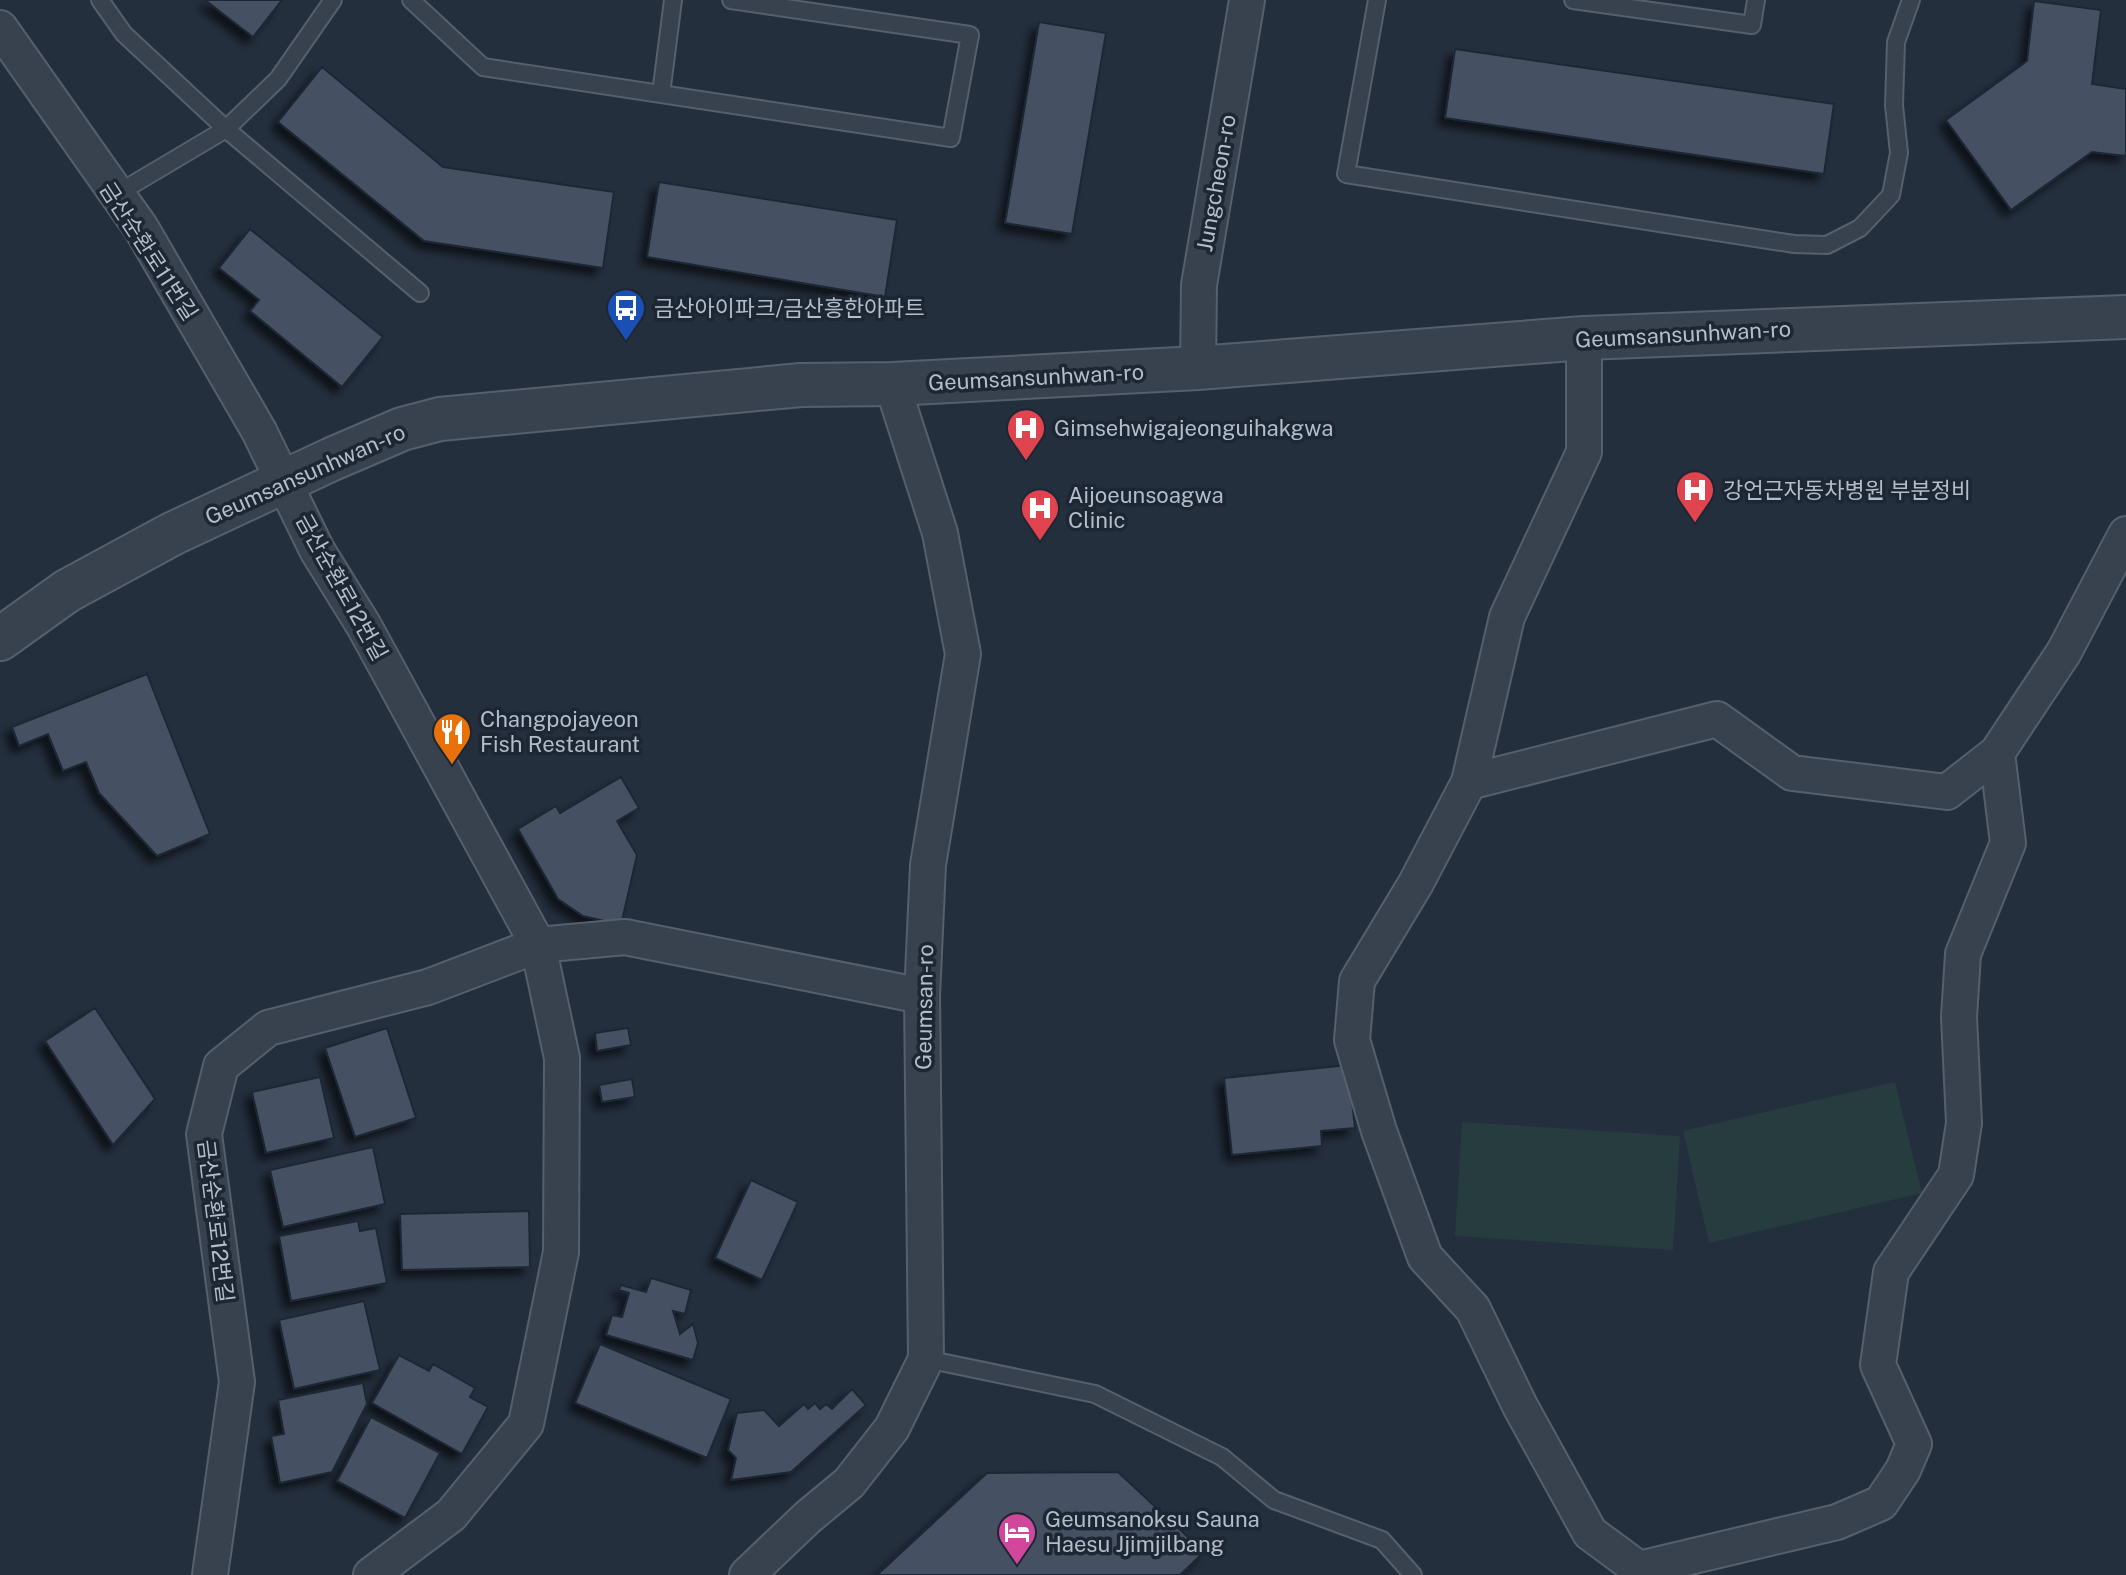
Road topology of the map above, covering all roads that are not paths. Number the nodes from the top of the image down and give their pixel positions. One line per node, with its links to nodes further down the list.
1 (100, 0): 13 (lane)
2 (333, 0): 13 (lane)
3 (411, 0): 12 (lane)
4 (673, 0): 12 (lane)
5 (731, 0): 12 (lane)
6 (1247, 0): 18 (street, Jungcheon-ro)
7 (1377, 0): 10 (lane)
8 (1573, 0): 9 (lane)
9 (1756, 0)
10 (1911, 0)
11 (0, 28): 14 (street, 금산순환로11번길)
12 (661, 94)
13 (226, 129): 14 (lane); 15 (lane)
14 (115, 195): 20 (street, 금산순환로11번길)
15 (420, 293)
16 (2126, 317): 17 (street, Geumsansunhwan-ro)
17 (1584, 338): 18 (street, Geumsansunhwan-ro); 24 (street)
18 (1198, 368): 19 (street, Geumsansunhwan-ro)
19 (892, 384): 20 (street, Geumsansunhwan-ro); 26 (street, Geumsan-ro)
20 (285, 481): 22 (street, Geumsansunhwan-ro); 25 (street, 금산순환로12번길)
21 (2126, 534): 23 (street)
22 (0, 639)
23 (1997, 753): 24 (street); 28 (street)
24 (1469, 782): 28 (street)
25 (538, 945): 26 (street, 금산순환로12번길); 29 (street, 금산순환로12번길); 30 (street, 금산순환로12번길)
26 (922, 996): 27 (street, Geumsan-ro)
27 (926, 1359): 31 (street, Geumsan-ro); 32 (lane)
28 (1641, 1572)
29 (210, 1575)
30 (371, 1575)
31 (747, 1575)
32 (1413, 1575)

